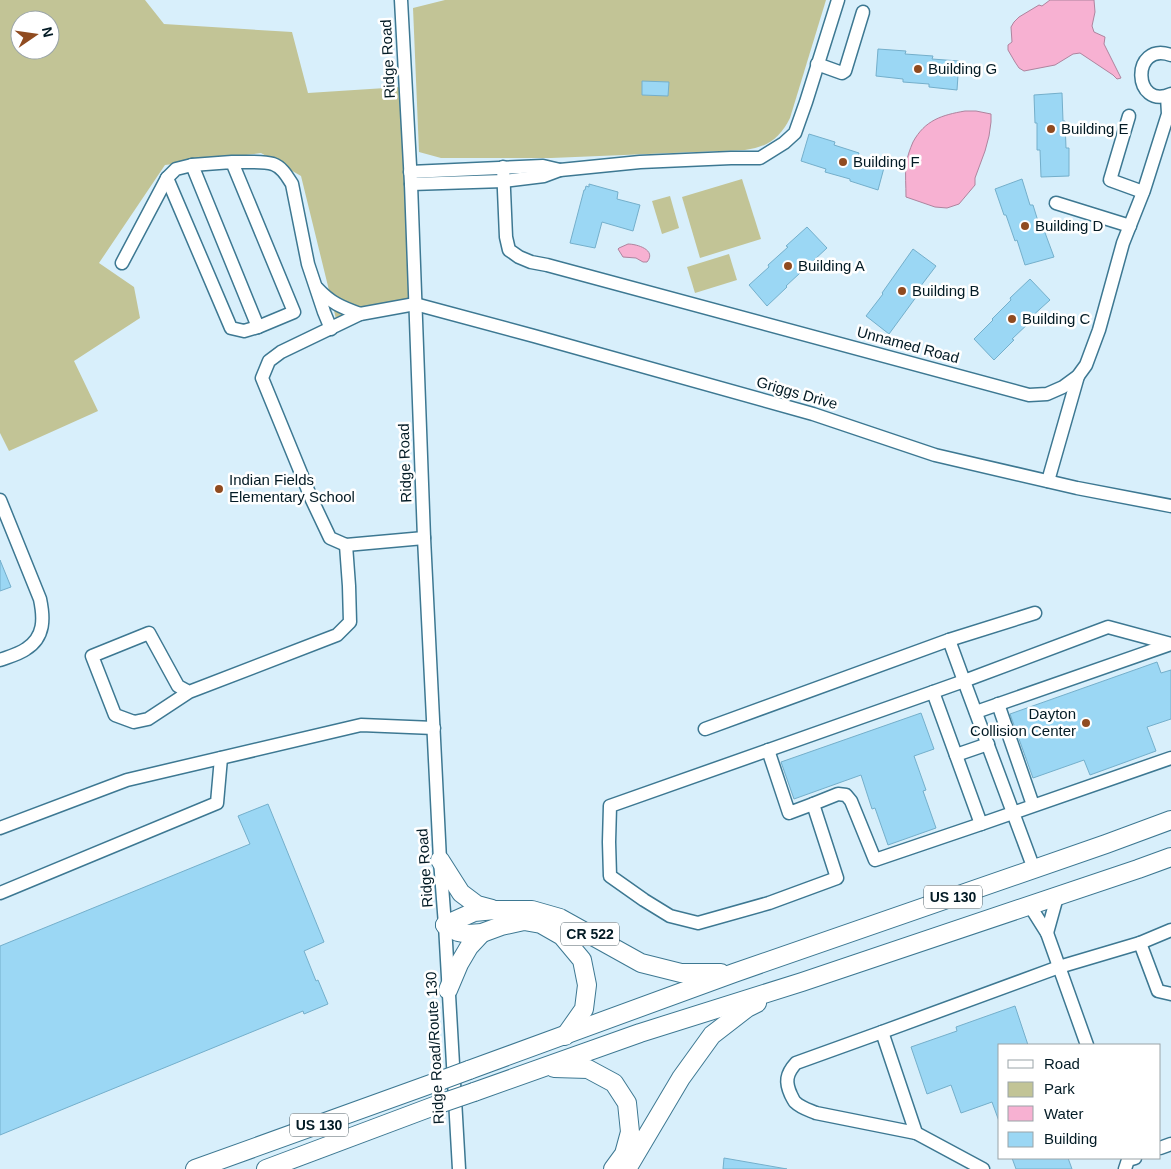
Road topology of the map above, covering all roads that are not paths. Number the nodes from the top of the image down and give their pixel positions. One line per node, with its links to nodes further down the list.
1 (401, 0): 13 (street, Ridge Road)
2 (838, 0): 5 (street)
3 (863, 12): 5 (street)
4 (1171, 55): 6 (street, Unnamed Road)
5 (817, 64): 11 (street)
6 (1169, 95): 15 (street, Unnamed Road)
7 (1129, 116): 15 (street)
8 (232, 162): 9 (street); 19 (street); 22 (street)
9 (192, 165): 12 (street); 22 (street)
10 (503, 167): 11 (street); 13 (street); 14 (street, Unnamed Road)
11 (560, 170): 14 (street)
12 (167, 178): 18 (street); 22 (street)
13 (410, 178): 14 (street); 20 (street, Ridge Road)
14 (504, 181): 24 (street, Unnamed Road)
15 (1143, 192): 17 (street, Unnamed Road)
16 (1056, 203): 17 (street)
17 (1130, 226): 24 (street, Unnamed Road)
18 (122, 263)
19 (315, 286): 21 (street); 23 (street)
20 (415, 304): 21 (street); 25 (street, Griggs Drive); 28 (street, Ridge Road)
21 (360, 314): 23 (street)
22 (258, 327)
23 (331, 328): 29 (street)
24 (1078, 376): 25 (street)
25 (1048, 481): 27 (street, Griggs Drive)
26 (0, 500): 33 (street)
27 (1171, 506)
28 (424, 538): 29 (street); 39 (street, Ridge Road)
29 (346, 545): 35 (street)
30 (1035, 613): 31 (street)
31 (949, 640): 34 (street); 40 (street)
32 (1171, 644): 34 (street); 37 (street)
33 (0, 660)
34 (964, 681): 36 (street); 38 (street)
35 (189, 692): 35 (street)
36 (933, 692): 42 (street); 43 (street)
37 (998, 704): 38 (street); 47 (street)
38 (976, 712): 41 (street)
39 (434, 728): 44 (street); 53 (street, Ridge Road)
40 (706, 729)
41 (988, 744): 43 (street); 48 (street)
42 (768, 750): 46 (street); 46 (street)
43 (956, 755): 50 (street)
44 (221, 758): 51 (street); 55 (street)
45 (1171, 758): 47 (street)
46 (813, 804): 50 (street)
47 (1033, 805): 48 (street)
48 (1012, 812): 50 (street); 54 (street)
49 (1171, 820): 54 (highway, US 130)
50 (981, 824)
51 (0, 828)
52 (1171, 857): 56 (highway, US 130)
53 (440, 860): 58 (highway); 59 (street, Ridge Road)
54 (1034, 869): 65 (highway, US 130)
55 (0, 893)
56 (1057, 896): 57 (highway, US 130); 62 (street)
57 (1030, 906): 62 (street); 66 (highway, US 130)
58 (495, 910): 59 (highway, CR 522); 65 (highway, CR 522)
59 (445, 925): 61 (highway); 68 (street, Ridge Road/Route 130)
60 (1171, 930): 63 (street)
61 (482, 933): 68 (highway); 72 (highway)
62 (1047, 933): 64 (street)
63 (1140, 943): 64 (street); 69 (street)
64 (1059, 967): 71 (street); 73 (street)
65 (734, 973): 72 (highway, US 130)
66 (802, 982): 74 (highway, US 130); 80 (highway)
67 (1171, 987): 69 (street)
68 (448, 990): 78 (street, Ridge Road/Route 130)
69 (1158, 991): 70 (street)
70 (1171, 994)
71 (882, 1032): 75 (street); 75 (street)
72 (565, 1036): 76 (highway, US 130, bridge)
73 (1088, 1044)
74 (543, 1068): 77 (highway, US 130, bridge); 79 (highway)
75 (916, 1133): 81 (street)
76 (195, 1169)
77 (266, 1169)
78 (459, 1169)
79 (613, 1169)
80 (626, 1169)
81 (983, 1169)

